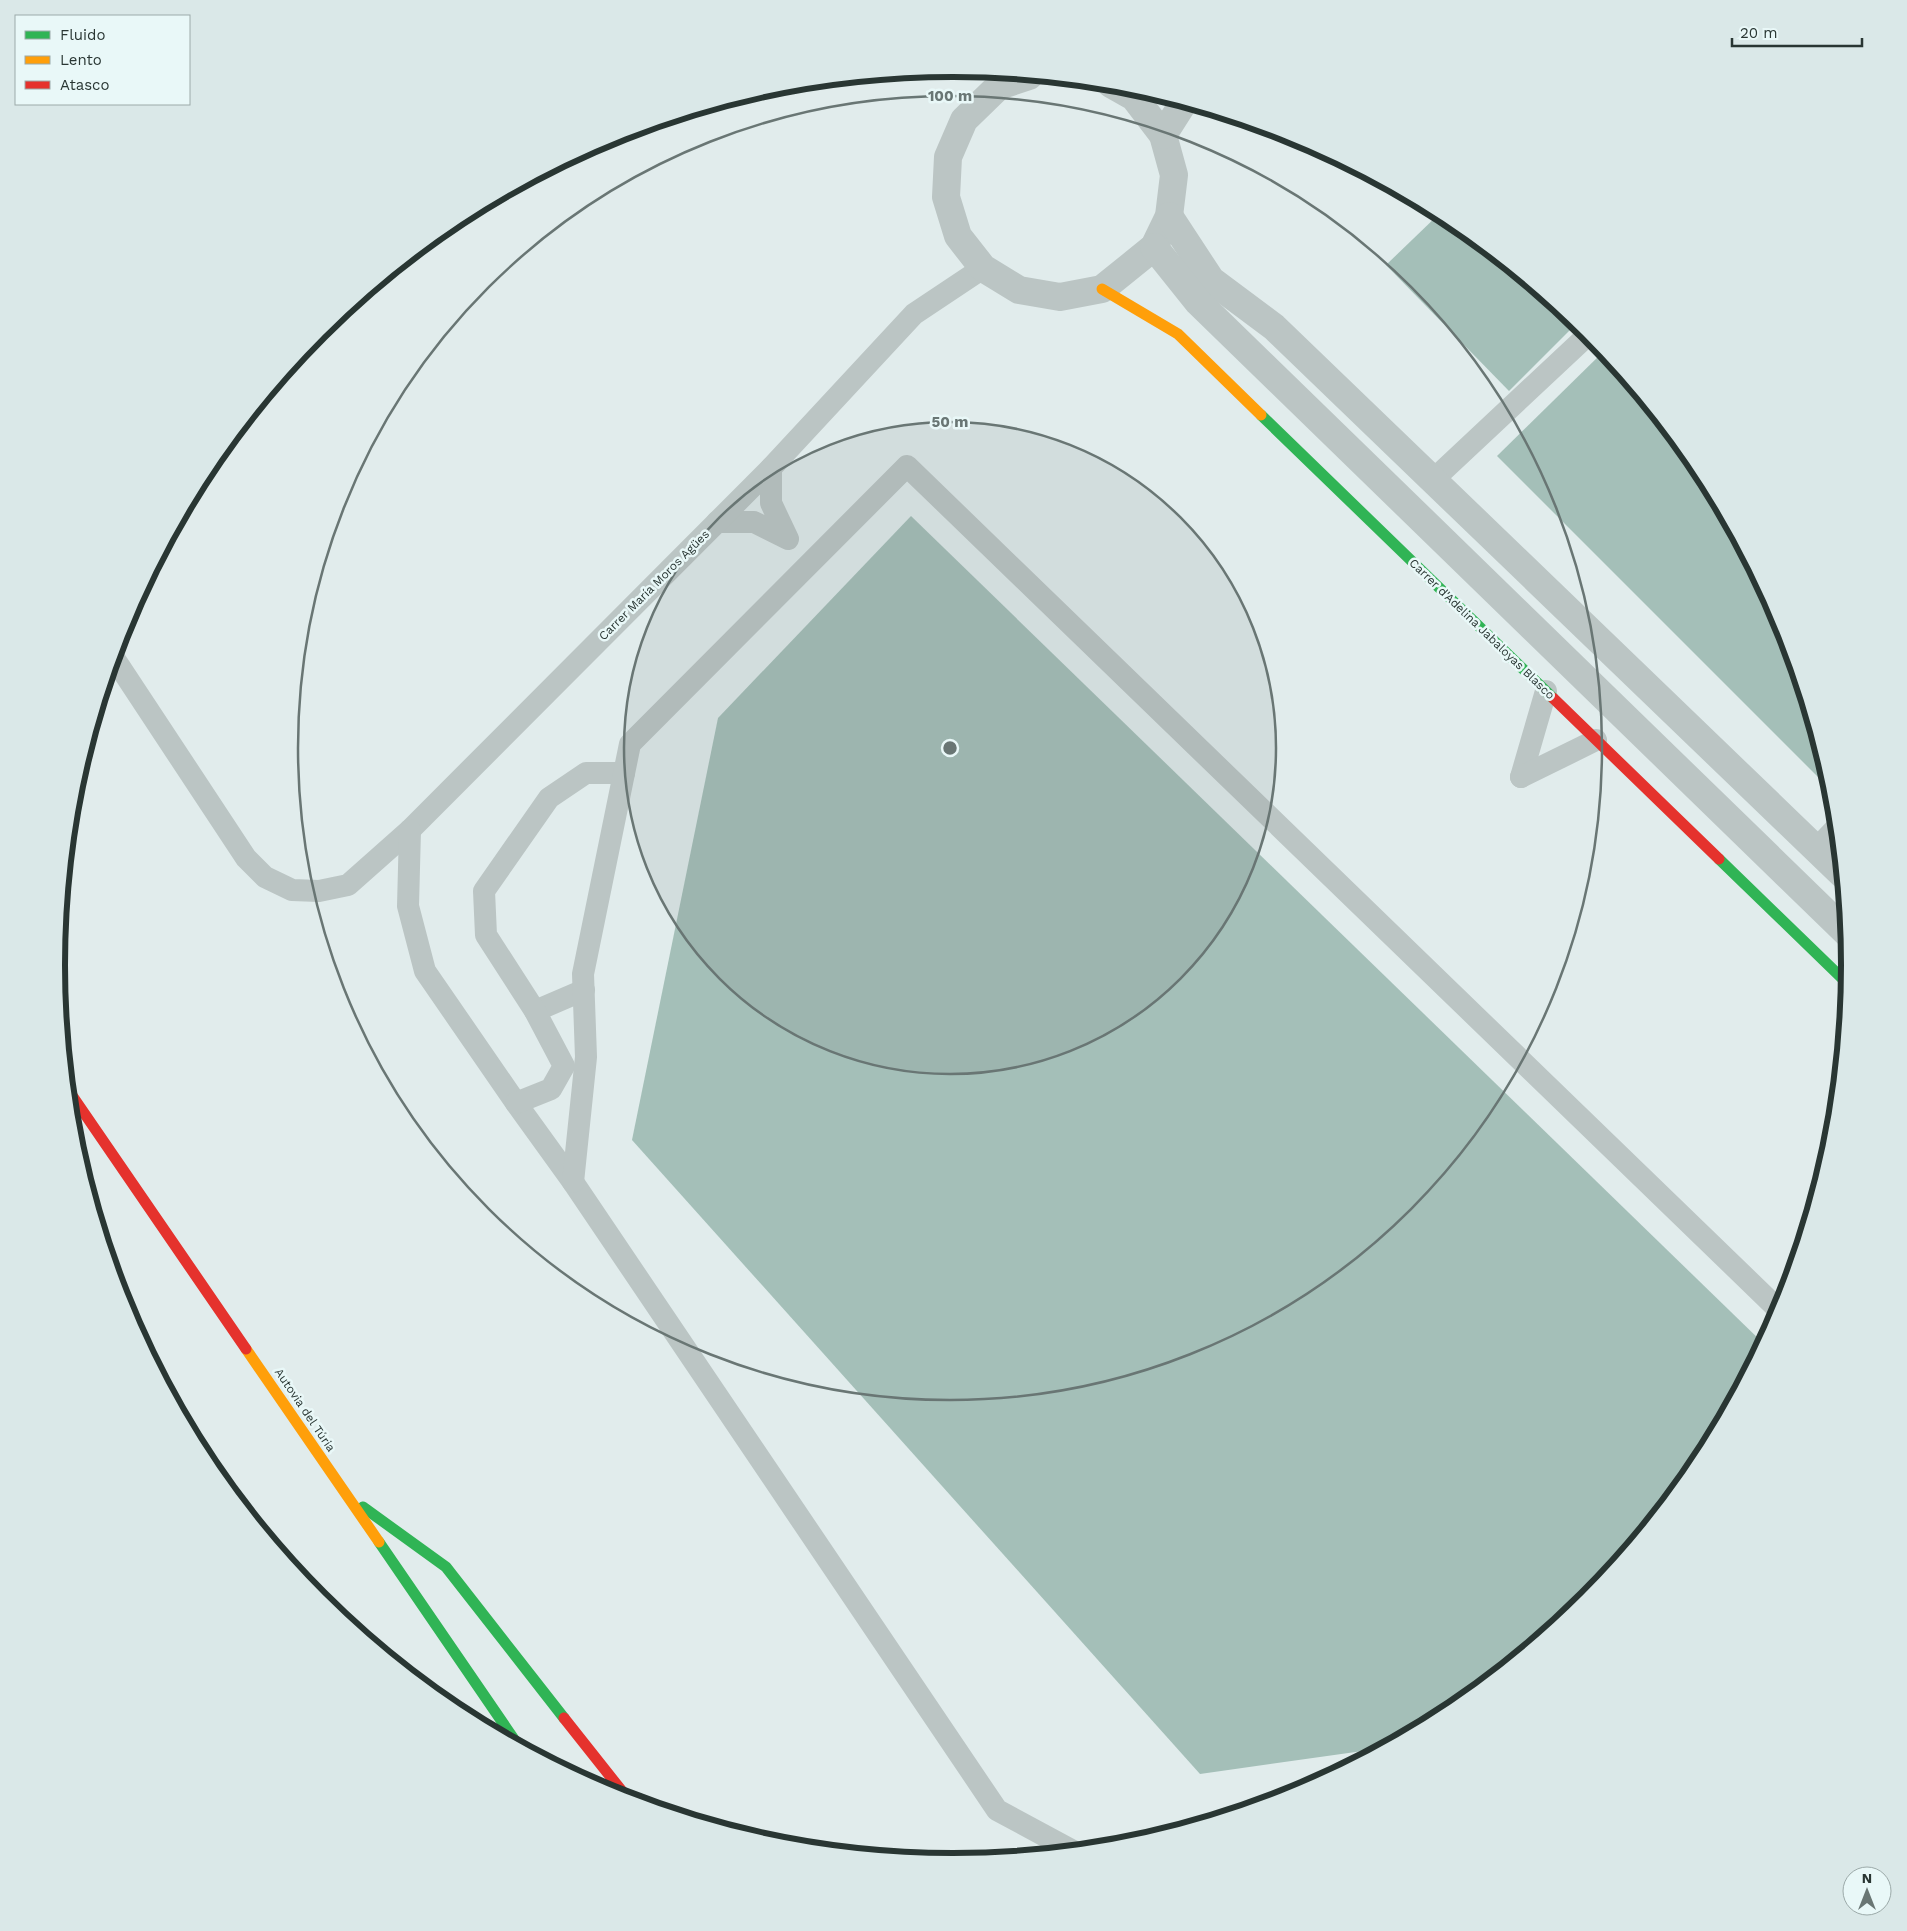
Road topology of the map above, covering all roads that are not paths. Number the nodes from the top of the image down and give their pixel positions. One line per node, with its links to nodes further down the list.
1 (1018, 80): 7 (street)
2 (1130, 95): 4 (street)
3 (1181, 107): 4 (street)
4 (1164, 135): 5 (street)
5 (1169, 216): 6 (street); 11 (street)
6 (1154, 247): 8 (street); 23 (street)
7 (982, 268): 8 (street); 10 (lane, Carrer María Moros Agües)
8 (1102, 289): 16 (main road, Carrer d'Adelina Jabaloyas Blasco)
9 (1584, 339): 11 (lane)
10 (771, 468): 12 (lane, Carrer María Moros Agües); 13 (lane)
11 (1434, 480): 21 (street)
12 (717, 522): 13 (lane); 19 (lane, Carrer María Moros Agües)
13 (788, 539): 14 (lane)
14 (812, 559): 18 (lane); 30 (lane)
15 (118, 664): 19 (lane, Carrer María Moros Agües)
16 (1546, 691): 17 (main road, Carrer d'Adelina Jabaloyas Blasco); 17 (lane)
17 (1596, 740): 24 (main road, Carrer d'Adelina Jabaloyas Blasco)
18 (624, 773): 25 (lane); 26 (lane)
19 (410, 830): 28 (lane)
20 (1831, 833): 21 (lane)
21 (1816, 848): 22 (street)
22 (1836, 868)
23 (1841, 927)
24 (1842, 978)
25 (584, 990): 26 (lane); 29 (lane)
26 (536, 1010): 28 (lane)
27 (76, 1101): 31 (main road, Autovia del Túria)
28 (516, 1103): 29 (lane)
29 (573, 1182): 34 (lane)
30 (1774, 1305)
31 (346, 1494): 32 (main road, Autovia del Túria); 33 (main road)
32 (512, 1737)
33 (620, 1789)
34 (1065, 1846)

